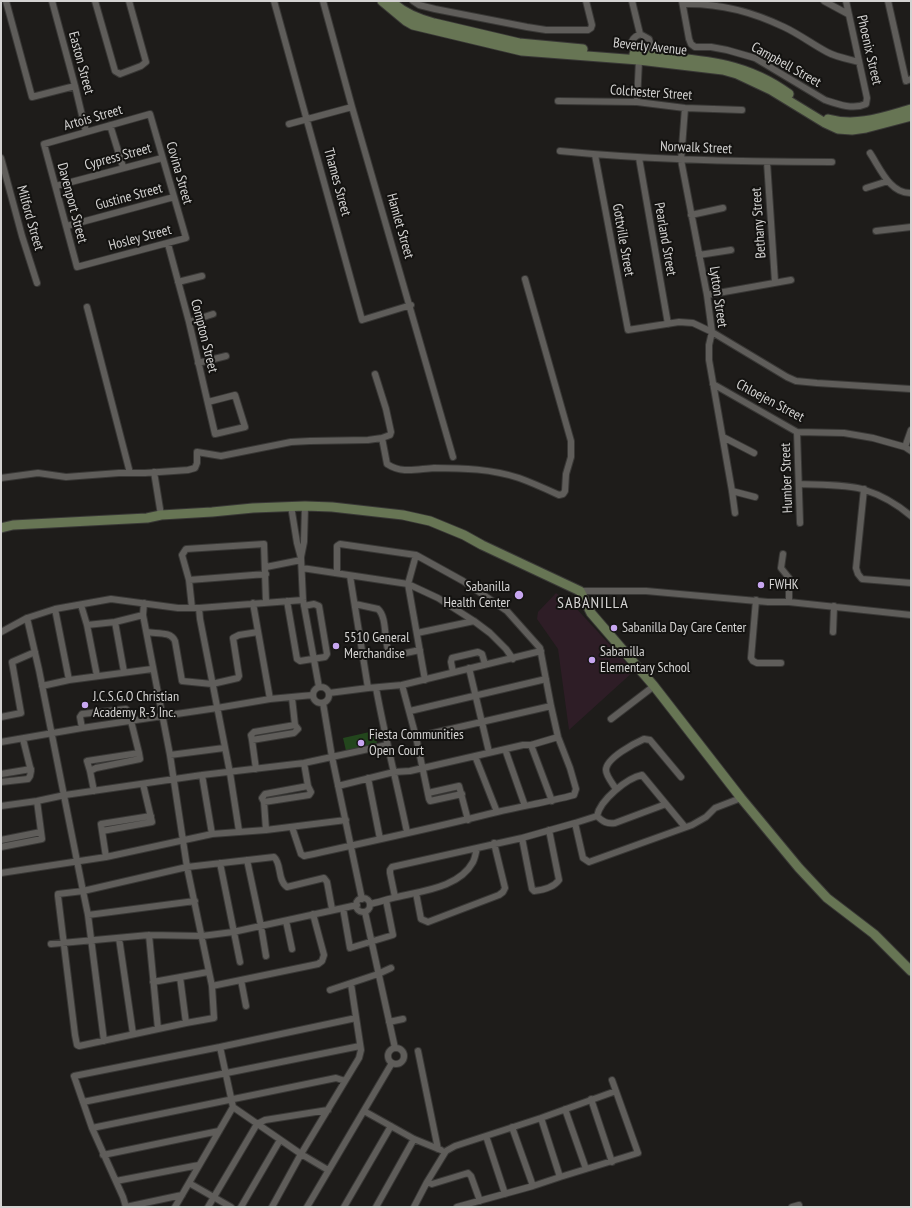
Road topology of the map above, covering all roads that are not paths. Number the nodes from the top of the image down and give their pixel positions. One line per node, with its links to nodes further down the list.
1 (6, 1): 21 (street)
2 (52, 1): 21 (street, Easton Street)
3 (95, 1): 4 (street)
4 (129, 1)
5 (274, 1): 31 (street, Thames Street)
6 (323, 1): 25 (street, Hamlet Street)
7 (382, 1): 18 (street, Beverly Avenue)
8 (391, 1): 18 (street, Beverly Avenue)
9 (414, 1): 10 (street)
10 (586, 1)
11 (632, 1): 17 (street)
12 (824, 1): 16 (street)
13 (846, 1): 16 (street, Phoenix Street)
14 (888, 1): 20 (street)
15 (683, 2): 19 (street); 24 (street, Campbell Street)
16 (848, 14): 19 (street, Phoenix Street)
17 (640, 34): 18 (street); 18 (street)
18 (640, 56): 23 (street); 28 (street, Beverly Avenue); 30 (street, Beverly Avenue)
19 (859, 62): 24 (street, Phoenix Street)
20 (911, 79)
21 (75, 86): 34 (street, Easton Street)
22 (558, 100): 23 (street, Colchester Street)
23 (637, 102): 26 (street, Colchester Street)
24 (866, 104)
25 (352, 107): 31 (street); 68 (street, Hamlet Street)
26 (685, 108): 27 (street, Colchester Street); 42 (street, Lytton Street)
27 (742, 110)
28 (911, 110)
29 (150, 114): 33 (street, Artois Street); 40 (street, Covina Street)
30 (911, 116)
31 (307, 119): 32 (street); 68 (street, Thames Street)
32 (289, 124)
33 (110, 125): 34 (street, Artois Street); 45 (street)
34 (86, 132): 35 (street, Artois Street)
35 (44, 144): 47 (street, Davenport Street)
36 (560, 151): 38 (street, Norwalk Street)
37 (870, 153): 46 (street)
38 (595, 155): 41 (street, Norwalk Street); 72 (street, Gottville Street)
39 (1, 158): 66 (street, Milford Street)
40 (162, 158): 45 (street, Cypress Street); 50 (street, Covina Street)
41 (639, 158): 42 (street, Norwalk Street); 72 (street, Pearland Street)
42 (681, 160): 43 (street, Norwalk Street); 52 (street, Lytton Street)
43 (767, 162): 44 (street, Norwalk Street); 65 (street, Bethany Street)
44 (832, 162)
45 (123, 167): 47 (street, Cypress Street)
46 (888, 181): 48 (street); 49 (street)
47 (56, 186): 53 (street, Davenport Street)
48 (866, 188)
49 (911, 193)
50 (174, 197): 53 (street, Gustine Street); 56 (street, Covina Street)
51 (724, 208): 52 (street)
52 (691, 215): 59 (street, Lytton Street)
53 (67, 226): 60 (street, Davenport Street)
54 (911, 227): 55 (street)
55 (876, 231)
56 (186, 238): 57 (street, Hosley Street)
57 (168, 244): 60 (street, Hosley Street); 64 (street, Compton Street)
58 (731, 250): 59 (street)
59 (699, 255): 67 (street, Lytton Street)
60 (77, 267)
61 (202, 276): 64 (street)
62 (525, 279): 83 (street)
63 (791, 280): 65 (street)
64 (178, 282): 71 (street, Compton Street)
65 (775, 282): 67 (street)
66 (37, 284)
67 (707, 295): 73 (street, Lytton Street)
68 (411, 305): 87 (street, Hamlet Street)
69 (88, 307): 88 (street)
70 (214, 314): 71 (street)
71 (189, 322): 75 (street, Compton Street)
72 (668, 324): 73 (street)
73 (712, 332): 77 (street, Lytton Street); 78 (street)
74 (226, 356): 75 (street)
75 (198, 363): 79 (street, Compton Street)
76 (375, 374): 83 (street)
77 (713, 384): 81 (street, Chloejen Street); 82 (street, Lytton Street)
78 (911, 389)
79 (208, 402): 79 (street, Compton Street)
80 (911, 430): 84 (street)
81 (797, 432): 84 (street, Chloejen Street); 91 (street, Humber Street)
82 (723, 437): 86 (street); 93 (street, Lytton Street)
83 (382, 438): 89 (street)
84 (905, 447): 85 (street, Chloejen Street)
85 (911, 451)
86 (754, 453)
87 (453, 457)
88 (130, 472): 89 (street); 90 (street)
89 (154, 472): 98 (street)
90 (1, 478)
91 (799, 484): 92 (street); 100 (street, Humber Street)
92 (864, 489): 99 (street); 111 (street)
93 (732, 491): 94 (street); 97 (street, Lytton Street)
94 (755, 497)
95 (291, 506): 96 (street); 98 (street); 104 (street)
96 (305, 506): 104 (street); 113 (street)
97 (735, 513)
98 (161, 515): 101 (street)
99 (911, 516)
100 (800, 523)
101 (1, 528)
102 (783, 554): 117 (street)
103 (416, 555): 107 (street); 112 (street); 139 (street)
104 (301, 559): 105 (street); 106 (street)
105 (266, 567): 108 (street); 110 (street)
106 (302, 568): 107 (street); 120 (street)
107 (337, 573): 109 (street)
108 (266, 574): 110 (street); 116 (street)
109 (350, 576): 112 (street); 121 (street)
110 (189, 580): 124 (street)
111 (911, 582)
112 (408, 584): 130 (street); 137 (street)
113 (580, 591): 115 (street); 156 (street)
114 (287, 600): 116 (street); 120 (street); 141 (street)
115 (756, 600): 117 (street); 143 (street)
116 (266, 602): 119 (street)
117 (789, 602): 123 (street)
118 (144, 603): 122 (street); 124 (street); 127 (street)
119 (253, 603): 125 (street); 135 (street)
120 (303, 603): 141 (street); 141 (street)
121 (355, 604): 138 (street); 158 (street)
122 (82, 605): 126 (street); 132 (street)
123 (834, 606): 128 (street); 136 (street)
124 (192, 608): 125 (street)
125 (199, 608): 153 (street)
126 (55, 609): 129 (street); 151 (street)
127 (143, 615): 131 (street); 134 (street)
128 (911, 615)
129 (27, 618): 133 (street); 140 (street)
130 (474, 621): 137 (street); 142 (street)
131 (115, 622): 132 (street); 147 (street)
132 (87, 625): 149 (street)
133 (1, 632)
134 (147, 632): 146 (street); 153 (street)
135 (258, 632): 153 (street); 164 (street)
136 (833, 632)
137 (417, 633): 138 (street)
138 (420, 650): 152 (street)
139 (541, 651): 142 (street); 150 (street)
140 (34, 652): 155 (street); 170 (street)
141 (313, 659): 157 (street)
142 (513, 659): 144 (street)
143 (781, 663)
144 (485, 664): 145 (street); 148 (street)
145 (469, 668): 148 (street); 162 (street)
146 (152, 669): 147 (street); 169 (street)
147 (124, 672): 149 (street)
148 (453, 672): 152 (street)
149 (97, 676): 151 (street)
150 (546, 679): 162 (street); 166 (street)
151 (69, 680): 155 (street)
152 (425, 680): 154 (street)
153 (212, 684): 167 (street)
154 (402, 685): 159 (street); 168 (street)
155 (42, 686): 175 (street)
156 (654, 686): 171 (street); 209 (street)
157 (319, 687): 160 (street); 161 (street)
158 (368, 688): 159 (street); 160 (street)
159 (376, 688): 180 (street)
160 (330, 693): 165 (street)
161 (313, 696): 163 (street); 165 (street)
162 (475, 696): 168 (street); 173 (street)
163 (292, 698): 164 (street); 192 (street)
164 (270, 699): 167 (street)
165 (323, 703): 188 (street)
166 (551, 706): 173 (street); 177 (street)
167 (217, 708): 169 (street); 182 (street)
168 (410, 711): 176 (street)
169 (162, 716): 172 (street); 186 (street)
170 (1, 718)
171 (611, 719)
172 (131, 721): 174 (street); 174 (street); 185 (street)
173 (482, 722): 176 (street); 184 (street)
174 (82, 728): 175 (street)
175 (51, 733): 178 (street); 208 (street)
176 (416, 737): 190 (street)
177 (558, 737): 181 (street); 211 (street)
178 (23, 739): 179 (street); 191 (street)
179 (1, 742)
180 (387, 745): 188 (street); 194 (street)
181 (531, 745): 183 (street); 211 (street)
182 (224, 748): 186 (street); 195 (street)
183 (505, 749): 184 (street); 214 (street)
184 (489, 752): 187 (street)
185 (139, 753): 193 (street); 193 (street)
186 (170, 755): 200 (street)
187 (475, 756): 190 (street); 215 (street)
188 (332, 757): 189 (street); 203 (street)
189 (304, 763): 192 (street); 224 (street)
190 (423, 768): 194 (street); 206 (street)
191 (31, 769): 196 (street); 201 (street)
192 (256, 769): 195 (street)
193 (90, 771): 205 (street)
194 (394, 772): 199 (street); 228 (street)
195 (230, 773): 197 (street); 226 (street)
196 (1, 774)
197 (202, 775): 200 (street); 229 (street)
198 (681, 777): 204 (street)
199 (368, 778): 203 (street); 232 (street)
200 (173, 779): 202 (street); 231 (street)
201 (1, 782)
202 (143, 784): 205 (street); 217 (street)
203 (338, 786): 218 (street)
204 (616, 789): 212 (street); 216 (street)
205 (94, 791): 208 (street)
206 (428, 793): 207 (street); 207 (street)
207 (462, 794): 219 (street)
208 (65, 795): 210 (street); 240 (street)
209 (741, 798): 222 (street); 271 (street)
210 (36, 801): 213 (street); 227 (street)
211 (552, 801): 214 (street)
212 (666, 804): 216 (street); 222 (street)
213 (1, 806)
214 (525, 806): 215 (street)
215 (497, 812): 219 (street)
216 (598, 816): 220 (street)
217 (151, 819): 223 (street); 238 (street)
218 (346, 820): 221 (street); 235 (street)
219 (468, 820): 228 (street)
220 (575, 823): 222 (street); 225 (street)
221 (292, 827): 224 (street); 235 (street)
222 (685, 827)
223 (152, 829)
224 (266, 830): 226 (street)
225 (549, 830): 230 (street); 230 (street)
226 (239, 831): 229 (street)
227 (41, 832): 233 (street); 236 (street)
228 (407, 832): 232 (street)
229 (212, 834): 231 (street)
230 (522, 838): 234 (street)
231 (184, 839): 238 (street); 242 (street)
232 (380, 839): 235 (street)
233 (1, 840)
234 (494, 843): 237 (street); 245 (street)
235 (352, 846): 247 (street)
236 (1, 847)
237 (478, 848): 245 (street); 246 (street)
238 (106, 857): 240 (street)
239 (247, 860): 241 (street); 253 (street); 258 (street)
240 (78, 862): 243 (street); 244 (street)
241 (220, 863): 242 (street); 259 (street)
242 (187, 867): 244 (street); 249 (street)
243 (1, 873)
244 (83, 891): 256 (street); 265 (street)
245 (416, 893): 246 (street)
246 (395, 897): 248 (street)
247 (362, 899): 250 (street); 251 (street)
248 (386, 900): 250 (street); 264 (street)
249 (195, 901): 256 (street); 261 (street)
250 (370, 904): 254 (street)
251 (357, 905): 252 (street); 254 (street)
252 (343, 908): 253 (street); 264 (street)
253 (332, 910): 255 (street)
254 (365, 912): 264 (street)
255 (313, 914): 257 (street); 275 (street)
256 (88, 916): 263 (street)
257 (286, 921): 258 (street); 267 (street)
258 (261, 926): 259 (street); 268 (street)
259 (233, 932): 261 (street); 269 (street)
260 (149, 935): 261 (street); 262 (street); 276 (street)
261 (202, 936): 272 (street)
262 (119, 938): 263 (street); 286 (street)
263 (92, 941): 265 (street); 287 (street)
264 (371, 941): 273 (street)
265 (63, 943): 266 (street); 287 (street)
266 (51, 944)
267 (292, 949)
268 (266, 956)
269 (240, 962)
270 (391, 968): 273 (street)
271 (911, 971)
272 (208, 972): 274 (street); 278 (street)
273 (378, 974): 277 (street); 283 (street)
274 (180, 977): 276 (street); 284 (street)
275 (241, 980): 278 (street); 280 (street)
276 (153, 982): 285 (street)
277 (351, 984): 279 (street); 281 (street)
278 (212, 986): 284 (street)
279 (330, 990)
280 (246, 1006)
281 (356, 1018): 288 (street); 289 (street)
282 (403, 1019): 283 (street)
283 (389, 1022): 290 (street)
284 (186, 1023): 285 (street)
285 (158, 1028): 286 (street)
286 (133, 1034): 287 (street)
287 (104, 1041)
288 (360, 1046): 295 (street); 297 (street)
289 (220, 1047): 295 (street); 301 (street)
290 (395, 1048): 293 (street); 294 (street)
291 (418, 1051): 315 (street)
292 (411, 1053): 293 (street)
293 (404, 1055): 294 (street)
294 (392, 1062): 305 (street)
295 (225, 1073): 300 (street); 301 (street)
296 (612, 1080): 298 (street)
297 (345, 1081): 300 (street); 304 (street)
298 (616, 1091): 299 (street); 319 (street)
299 (591, 1099): 303 (street); 319 (street)
300 (231, 1100): 302 (street); 310 (street)
301 (83, 1102): 310 (street)
302 (233, 1107): 307 (street); 311 (street)
303 (565, 1109): 306 (street); 321 (street)
304 (328, 1110): 307 (street); 317 (street)
305 (364, 1111): 308 (street); 322 (street)
306 (541, 1118): 309 (street); 323 (street)
307 (257, 1124): 314 (street); 330 (street)
308 (391, 1126): 313 (street); 339 (street)
309 (512, 1127): 312 (street); 327 (street)
310 (92, 1128): 318 (street)
311 (219, 1131): 318 (street); 320 (street)
312 (486, 1136): 316 (street); 328 (street)
313 (414, 1139): 315 (street); 340 (street)
314 (280, 1140): 317 (street); 336 (street)
315 (438, 1150): 316 (street)
316 (446, 1151): 325 (street)
317 (301, 1154): 322 (street); 337 (street)
318 (103, 1155): 324 (street)
319 (612, 1162): 321 (street)
320 (199, 1165): 324 (street); 326 (street)
321 (586, 1169): 323 (street)
322 (328, 1170): 338 (street)
323 (560, 1177): 327 (street)
324 (116, 1181): 332 (street)
325 (427, 1182): 331 (street); 341 (street)
326 (189, 1183): 329 (street); 330 (street)
327 (533, 1186): 328 (street)
328 (505, 1194): 331 (street)
329 (182, 1195): 332 (street); 333 (street)
330 (214, 1197): 334 (street); 335 (street)
331 (480, 1201): 342 (street)
332 (126, 1207)
333 (175, 1207)
334 (208, 1207)
335 (231, 1207)
336 (241, 1207)
337 (272, 1207)
338 (307, 1207)
339 (344, 1207)
340 (376, 1207)
341 (414, 1207)
342 (458, 1207)

